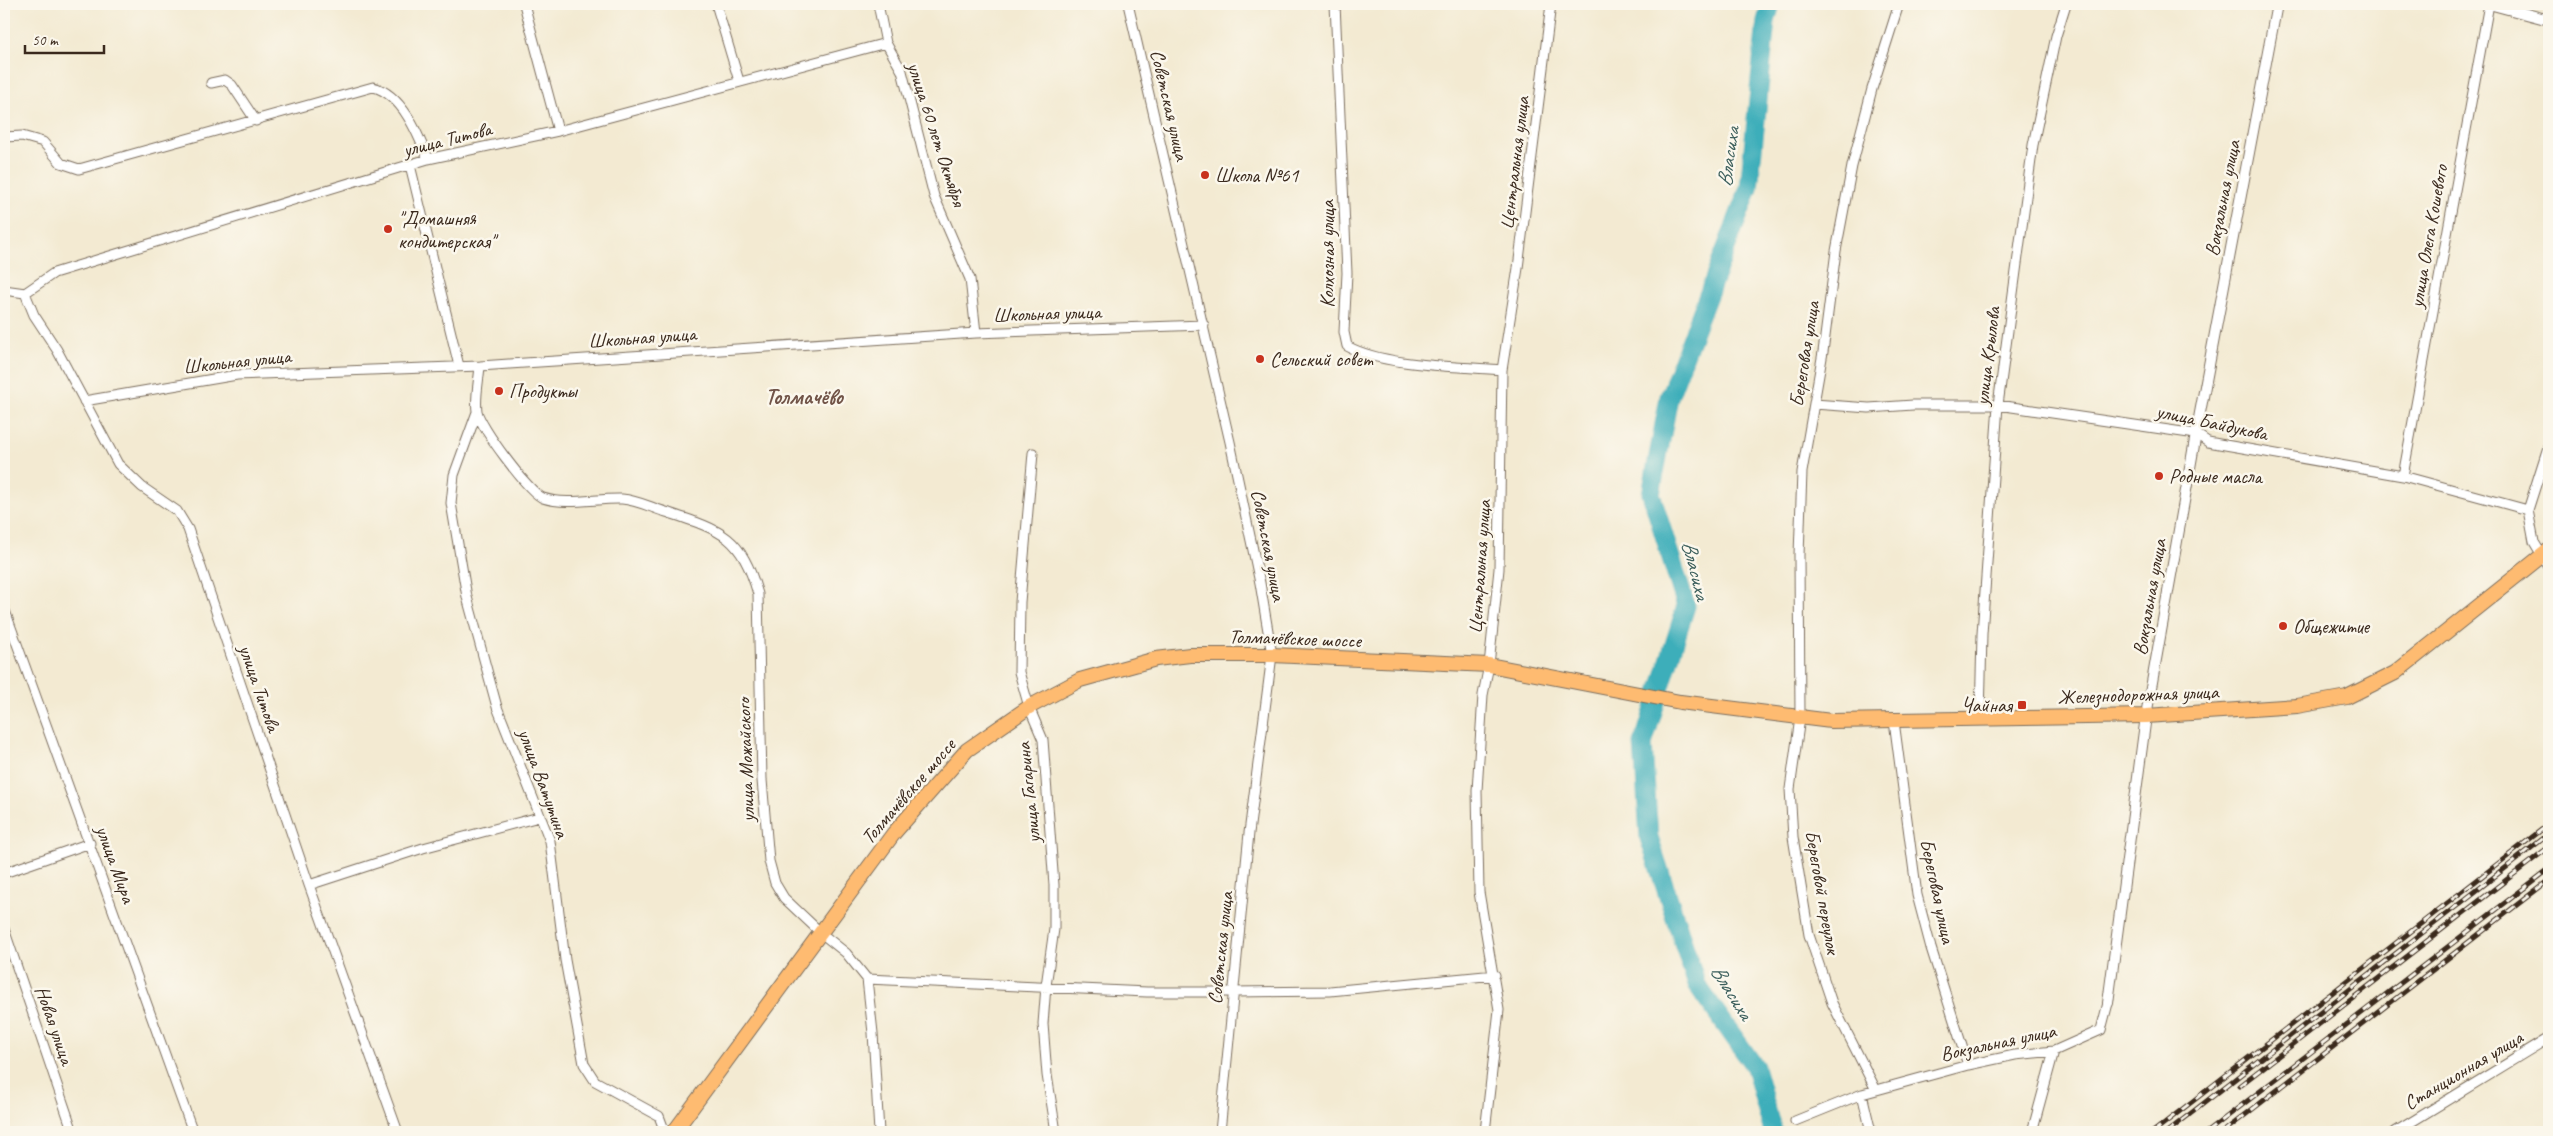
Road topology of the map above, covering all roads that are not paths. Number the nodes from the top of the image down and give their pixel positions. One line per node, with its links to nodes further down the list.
1 (524, 4): 16 (street)
2 (716, 4): 13 (street)
3 (878, 4): 12 (street, улица 60 лет Октября)
4 (1128, 4): 22 (street, Советская улица)
5 (1335, 4): 26 (street, Колхозная улица)
6 (1551, 4): 26 (street, Центральная улица)
7 (1900, 4): 28 (street, Береговая улица)
8 (2066, 4): 29 (street, улица Крылова)
9 (2277, 4): 31 (street, Вокзальная улица)
10 (2489, 4): 11 (street); 34 (street, улица Олега Кошевого)
11 (2549, 20)
12 (886, 43): 13 (street, улица Титова); 23 (street, улица 60 лет Октября)
13 (739, 81): 16 (street, улица Титова)
14 (210, 82): 15 (street)
15 (256, 121): 17 (street); 18 (street)
16 (558, 131): 18 (street, улица Титова)
17 (4, 137)
18 (428, 159): 19 (street, улица Титова)
19 (410, 165): 21 (street, улица Титова); 24 (street)
20 (4, 290): 21 (street)
21 (25, 293): 27 (street, улица Титова)
22 (1204, 325): 23 (street, Школьная улица); 38 (street, Советская улица)
23 (976, 333): 25 (street, Школьная улица)
24 (459, 366): 25 (street, Школьная улица); 27 (street, Школьная улица)
25 (480, 366): 30 (street, улица Ватутина)
26 (1502, 370): 39 (street, Центральная улица)
27 (84, 400): 49 (street, улица Титова)
28 (1814, 404): 29 (street, улица Байдукова); 43 (street, Береговая улица)
29 (1998, 405): 31 (street, улица Байдукова); 44 (street, улица Крылова)
30 (477, 412): 46 (street, улица Ватутина); 51 (street, улица Можайского)
31 (2196, 434): 34 (street, улица Байдукова); 42 (street, Вокзальная улица)
32 (2549, 444): 35 (street)
33 (1033, 453): 41 (street, улица Гагарина)
34 (2403, 476): 35 (street, улица Байдукова)
35 (2528, 510): 36 (street)
36 (2547, 558): 42 (main road, Железнодорожная улица)
37 (4, 608): 47 (street, улица Мира)
38 (1272, 655): 39 (main road, Толмачёвское шоссе); 41 (main road, Толмачёвское шоссе); 55 (street, Советская улица)
39 (1490, 665): 40 (main road, Толмачёвское шоссе); 52 (street, Центральная улица)
40 (1614, 690): 43 (main road, Железнодорожная улица)
41 (1029, 707): 51 (main road, Толмачёвское шоссе); 54 (street, улица Гагарина)
42 (2146, 716): 44 (main road, Железнодорожная улица); 56 (street, Вокзальная улица)
43 (1800, 718): 45 (main road, Железнодорожная улица); 60 (street, Береговой переулок)
44 (1980, 718): 45 (main road, Железнодорожная улица)
45 (1894, 721): 59 (street, Береговая улица)
46 (539, 817): 49 (street); 66 (street, улица Ватутина)
47 (90, 843): 48 (street); 64 (street, улица Мира)
48 (4, 873)
49 (309, 885): 65 (street, улица Титова)
50 (4, 929): 63 (street, Новая улица)
51 (821, 934): 53 (street, улица Можайского); 67 (main road, Толмачёвское шоссе)
52 (1495, 975): 55 (street); 71 (street, Центральная улица)
53 (867, 979): 54 (street); 68 (street)
54 (1046, 986): 55 (street); 69 (street, улица Гагарина)
55 (1233, 992): 70 (street, Советская улица)
56 (2108, 1002): 58 (street, Вокзальная улица)
57 (2549, 1038): 74 (street, Станционная улица)
58 (2054, 1051): 59 (street, Вокзальная улица); 73 (street)
59 (1968, 1065): 60 (street, Вокзальная улица)
60 (1876, 1090): 61 (street, Вокзальная улица)
61 (1862, 1094): 62 (street, Вокзальная улица); 72 (street)
62 (1795, 1121)
63 (74, 1132)
64 (193, 1132)
65 (398, 1132)
66 (665, 1132)
67 (674, 1132)
68 (879, 1132)
69 (1056, 1132)
70 (1220, 1132)
71 (1485, 1132)
72 (1871, 1132)
73 (2032, 1132)
74 (2395, 1132)

